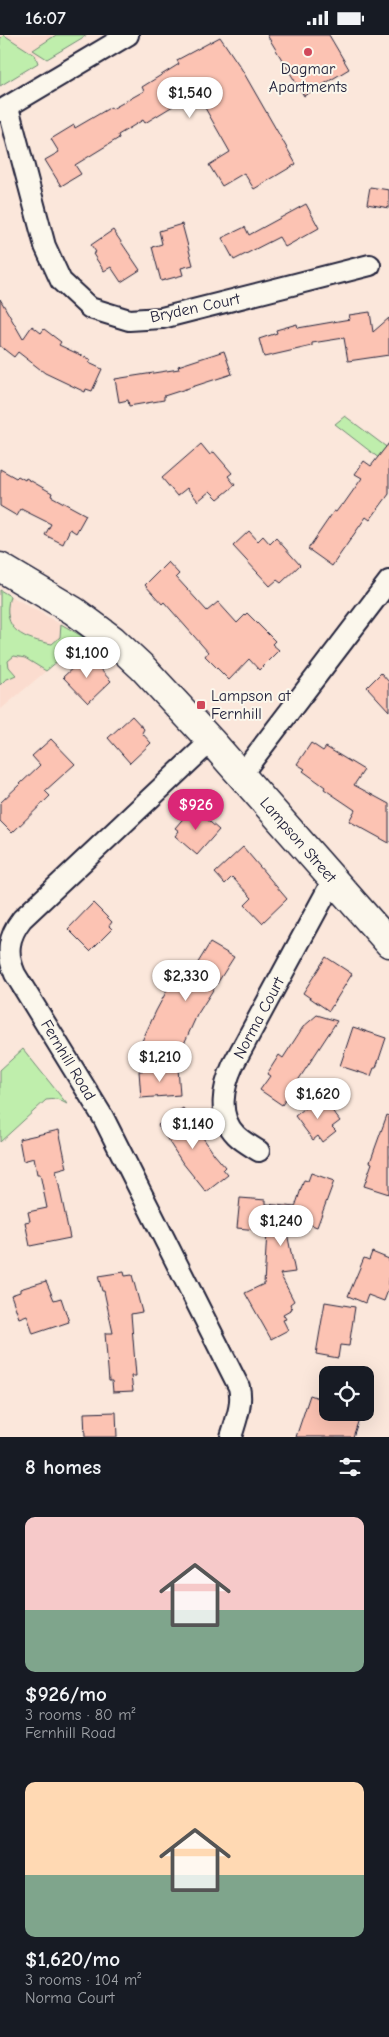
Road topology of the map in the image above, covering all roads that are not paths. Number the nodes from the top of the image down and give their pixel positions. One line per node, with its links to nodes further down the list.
1 (128, 35): 2 (street)
2 (4, 109): 3 (street, Bryden Court)
3 (370, 265)
4 (0, 567): 6 (main road, Lampson Street)
5 (389, 581): 7 (street)
6 (211, 741): 7 (main road, Lampson Street); 11 (street, Fernhill Road)
7 (241, 775): 8 (main road, Lampson Street)
8 (333, 880): 9 (main road, Lampson Street); 10 (street, Norma Court)
9 (389, 943)
10 (259, 1151)
11 (231, 1437)

